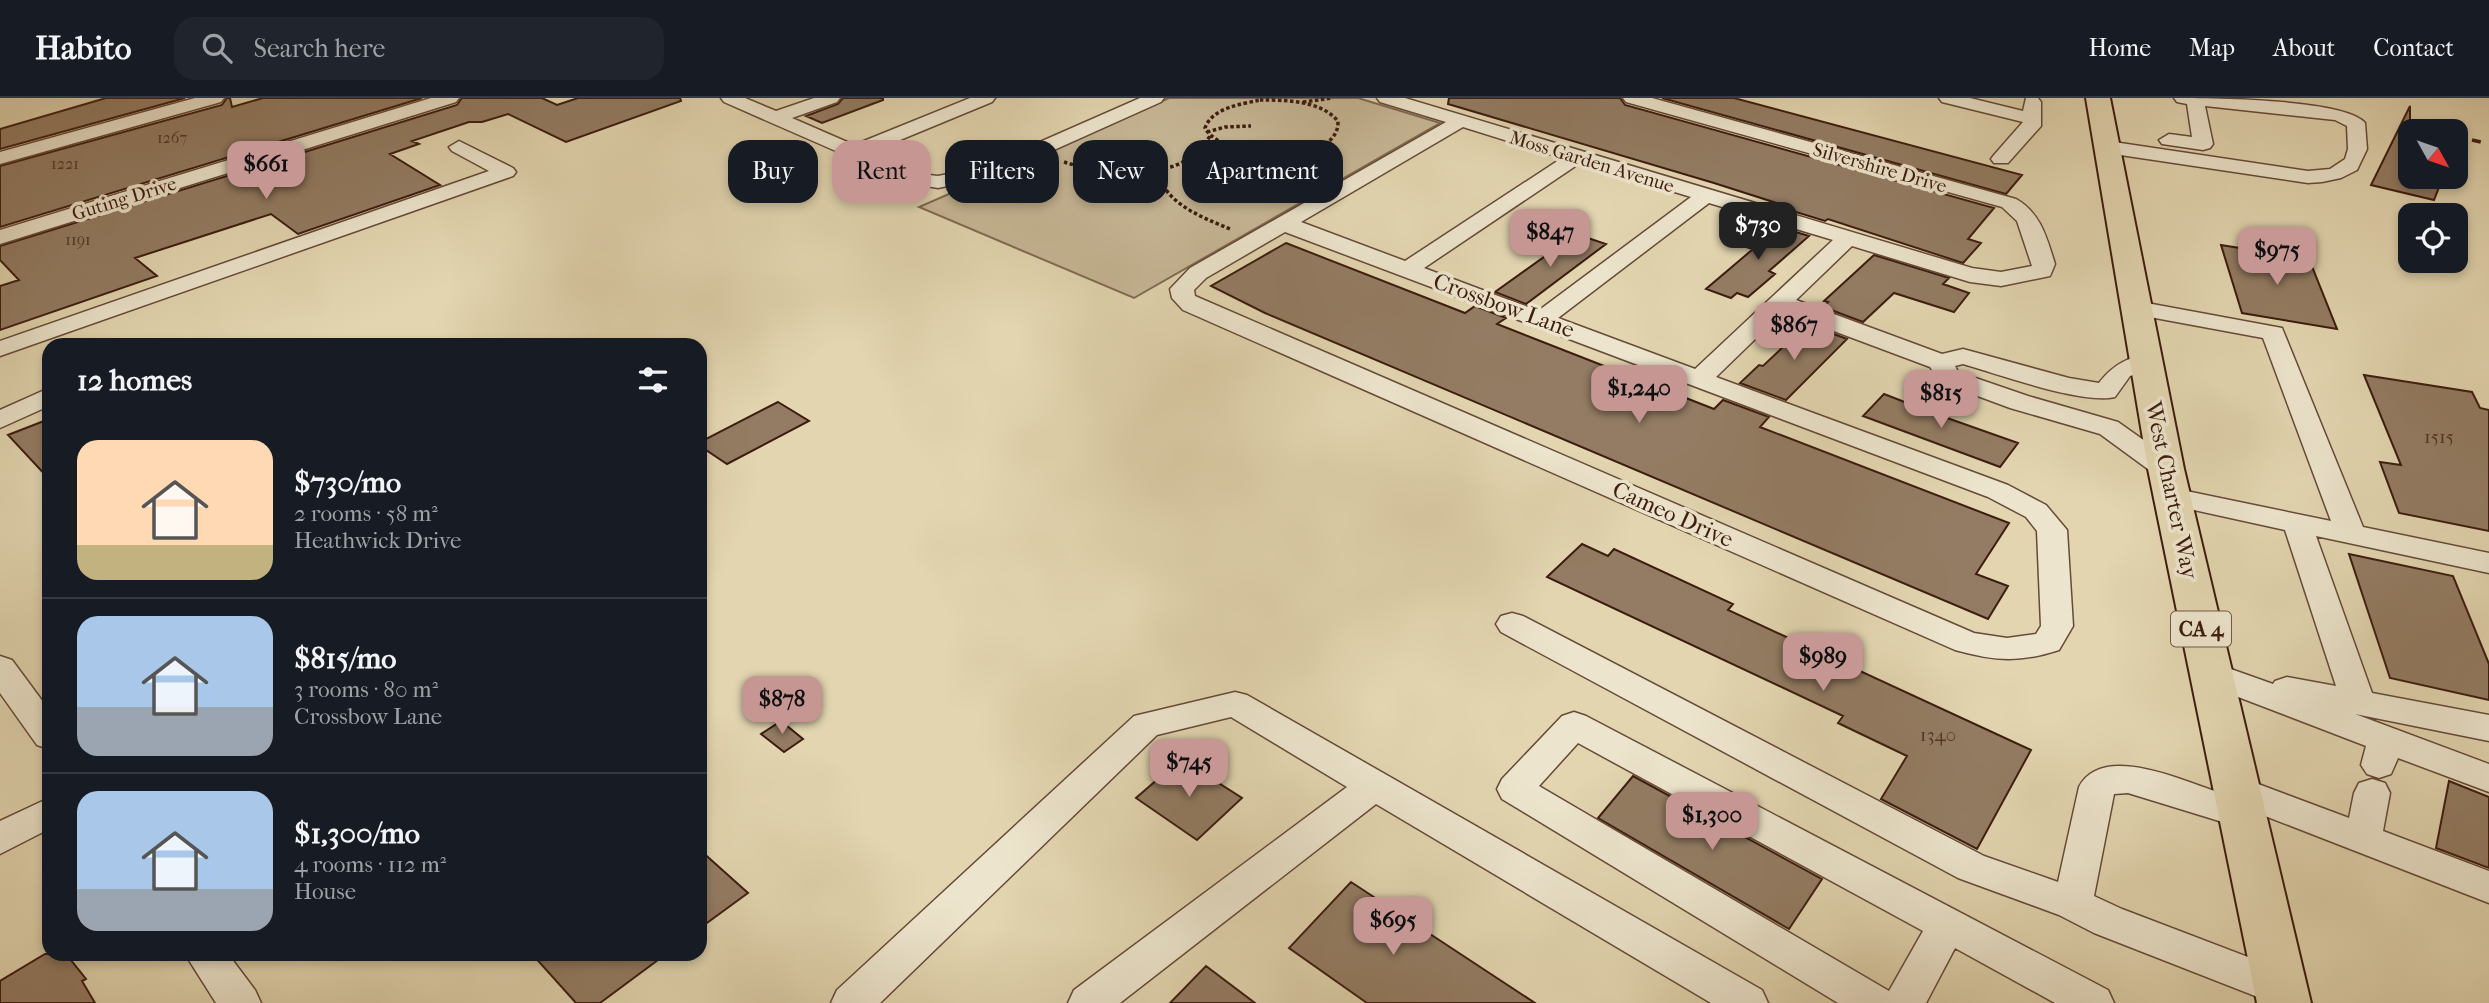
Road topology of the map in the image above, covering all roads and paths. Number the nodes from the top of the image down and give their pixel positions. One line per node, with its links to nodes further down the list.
1 (215, 98): 27 (street)
2 (450, 98): 34 (street, Guting Drive)
3 (730, 98): 16 (street)
4 (831, 98): 16 (street)
5 (986, 98): 23 (street)
6 (1155, 98): 30 (street)
7 (1386, 98): 18 (street, Moss Garden Avenue)
8 (1632, 98): 38 (street, Silvershire Drive)
9 (1948, 98): 17 (street)
10 (2032, 98): 17 (street)
11 (2098, 98): 22 (highway, West Charter Way / CA 4)
12 (1331, 99): 14 (path); 15 (path)
13 (2189, 99): 22 (street); 22 (street)
14 (1301, 103): 15 (path); 20 (path)
15 (1324, 110): 21 (path)
16 (778, 117): 24 (street)
17 (2033, 119): 28 (street)
18 (1461, 121): 26 (street, Moss Garden Avenue); 33 (street)
19 (1251, 126): 20 (path)
20 (1206, 132): 21 (path)
21 (1210, 136): 29 (path)
22 (2106, 138): 40 (highway, West Charter Way / CA 4)
23 (883, 140)
24 (832, 141)
25 (459, 147): 42 (street)
26 (1578, 156): 32 (street, Moss Garden Avenue); 37 (street)
27 (0, 158)
28 (2001, 159)
29 (1168, 165)
30 (931, 181)
31 (1168, 193): 36 (path)
32 (1704, 196): 35 (street, Moss Garden Avenue); 41 (street)
33 (1285, 223): 36 (street); 37 (street, Crossbow Lane)
34 (0, 237)
35 (1847, 239): 38 (street, Moss Garden Avenue); 39 (street)
36 (1256, 240): 49 (street, Cameo Drive)
37 (1408, 269): 41 (street, Crossbow Lane)
38 (2001, 279)
39 (1781, 303): 43 (street); 45 (street)
40 (2136, 308): 44 (highway, West Charter Way / CA 4); 51 (street)
41 (1542, 319): 45 (street, Crossbow Lane)
42 (0, 349)
43 (1940, 362): 44 (street); 48 (street)
44 (2146, 363): 48 (highway, West Charter Way / CA 4)
45 (1699, 379): 49 (street, Crossbow Lane)
46 (42, 399): 47 (street)
47 (0, 420)
48 (2169, 483): 50 (street); 55 (highway, West Charter Way / CA 4)
49 (2036, 511)
50 (2297, 523): 51 (street); 56 (street)
51 (2351, 535): 52 (street)
52 (2489, 563)
53 (1512, 624): 67 (street)
54 (0, 668): 57 (street)
55 (2211, 674): 56 (street); 59 (street); 62 (highway, West Charter Way / CA 4)
56 (2358, 702): 58 (street)
57 (42, 715)
58 (2489, 728)
59 (2378, 766): 60 (street); 64 (street)
60 (2489, 778)
61 (1374, 786): 72 (street); 73 (street); 74 (street)
62 (2239, 802): 64 (street); 67 (street); 70 (highway, West Charter Way / CA 4)
63 (42, 816): 65 (street)
64 (2363, 838): 66 (street)
65 (0, 839)
66 (2489, 887)
67 (2073, 904): 70 (street)
68 (1947, 925): 75 (street); 76 (street); 77 (street)
69 (210, 961): 71 (street)
70 (2282, 996)
71 (240, 1003)
72 (852, 1003)
73 (1089, 1003)
74 (1747, 1003)
75 (1874, 1003)
76 (1904, 1003)
77 (2093, 1003)

